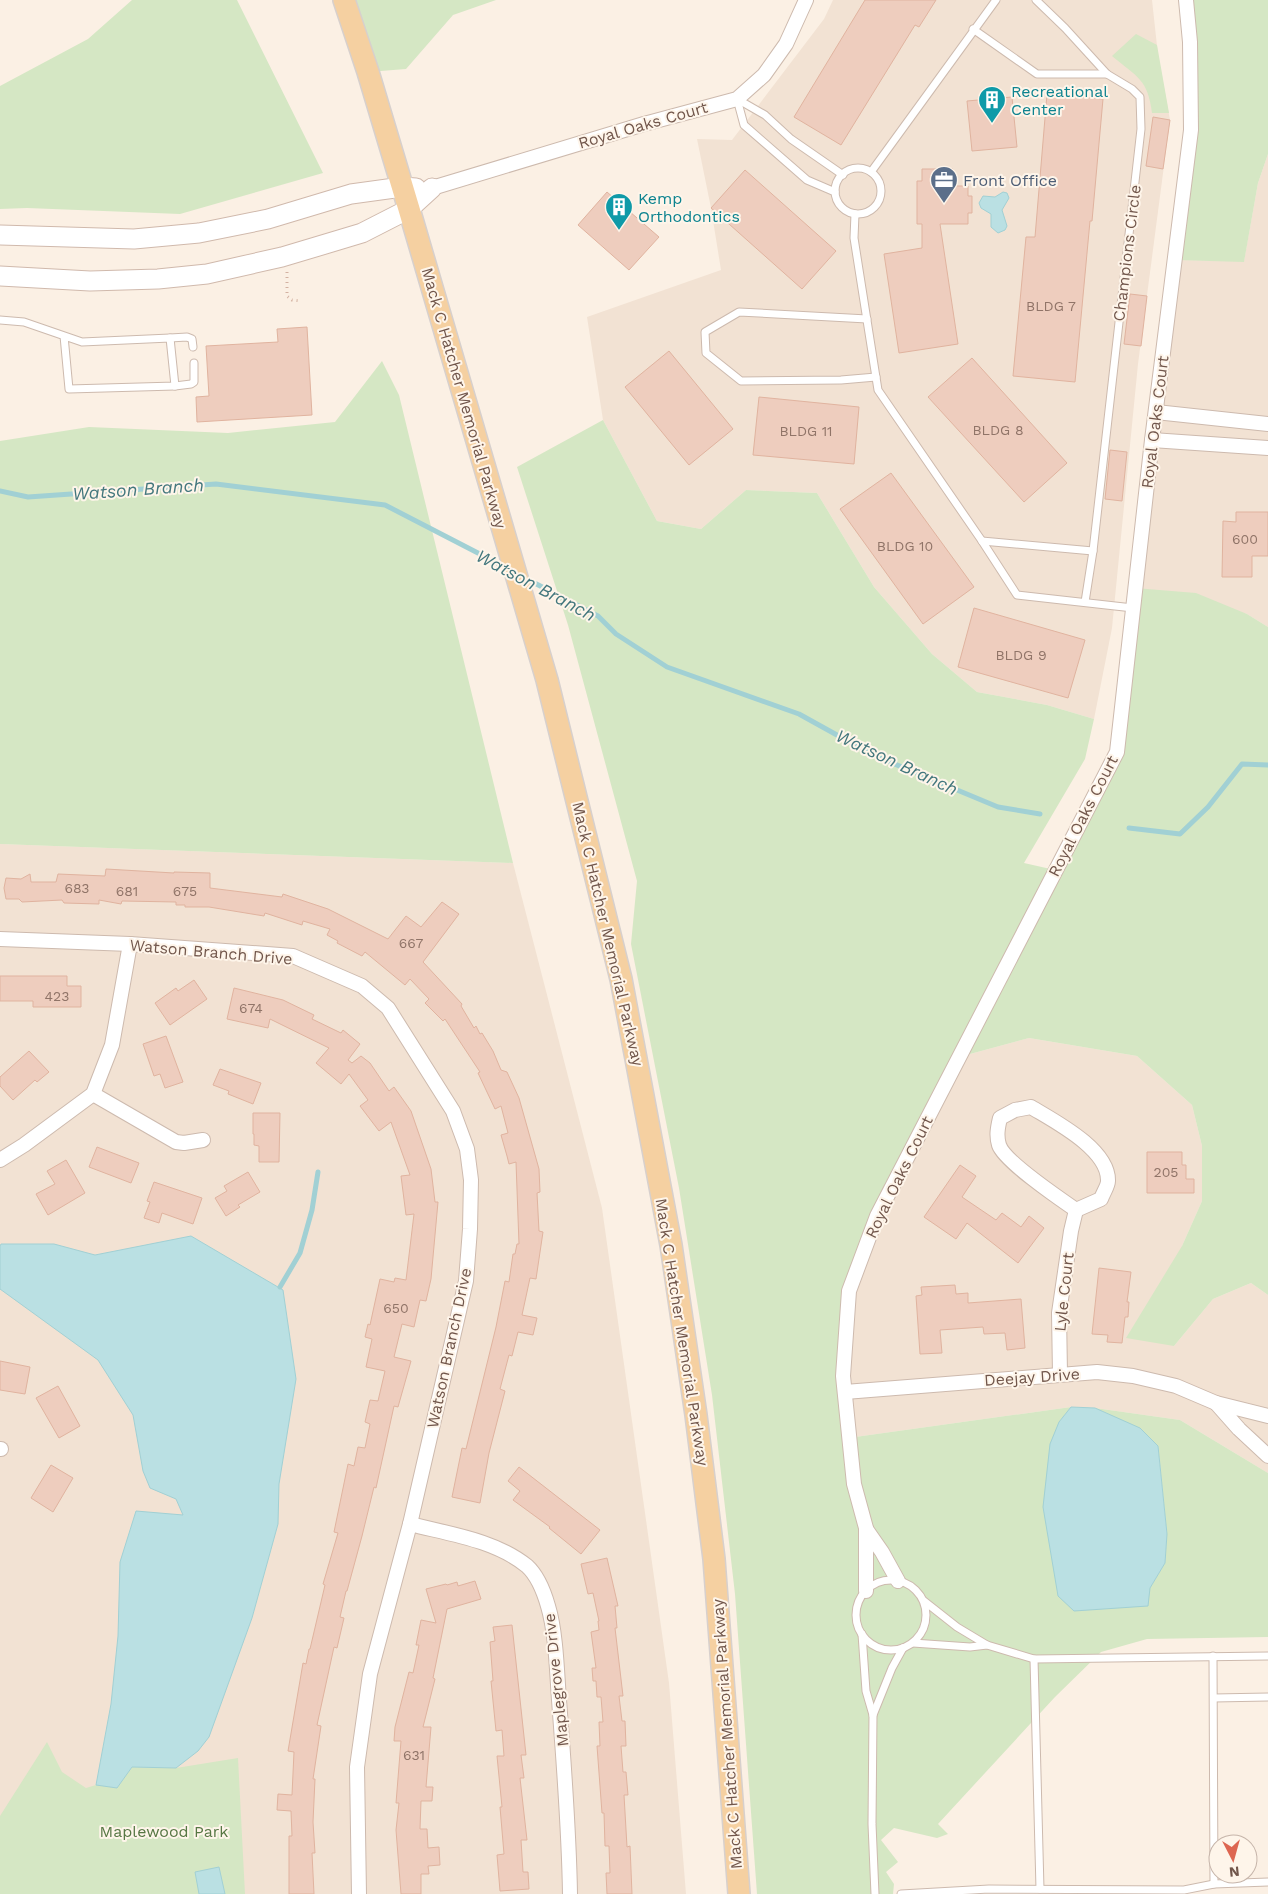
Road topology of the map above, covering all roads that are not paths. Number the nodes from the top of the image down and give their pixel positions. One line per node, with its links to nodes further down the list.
1 (344, 0): 11 (main road, Mack C Hatcher Memorial Parkway)
2 (806, 0): 8 (street, Royal Oaks Court)
3 (996, 0): 6 (lane)
4 (1036, 0): 7 (lane, Champions Circle)
5 (1186, 0): 26 (street, Royal Oaks Court)
6 (973, 29): 7 (lane); 9 (lane)
7 (1107, 74): 31 (lane, Champions Circle)
8 (737, 99): 10 (lane); 12 (street, Royal Oaks Court); 13 (lane)
9 (871, 172): 10 (lane); 15 (lane)
10 (843, 174): 13 (lane)
11 (402, 187): 12 (main road); 14 (main road, Mack C Hatcher Memorial Parkway); 16 (main road)
12 (432, 188): 14 (main road)
13 (835, 192): 15 (lane)
14 (409, 209): 17 (main road); 65 (main road, Mack C Hatcher Memorial Parkway)
15 (855, 214): 18 (lane)
16 (0, 235)
17 (0, 276)
18 (867, 319): 24 (lane); 24 (lane)
19 (0, 320): 20 (lane)
20 (64, 336): 21 (lane); 25 (lane)
21 (170, 338): 22 (lane); 25 (lane)
22 (193, 346)
23 (194, 363): 25 (lane)
24 (876, 377): 30 (lane)
25 (174, 386)
26 (1156, 412): 27 (street); 28 (street, Royal Oaks Court)
27 (1268, 424)
28 (1152, 440): 29 (street); 33 (street, Royal Oaks Court)
29 (1268, 448)
30 (982, 541): 31 (lane); 32 (lane)
31 (1093, 551): 32 (lane, Champions Circle)
32 (1085, 602): 33 (lane)
33 (1133, 608): 41 (street, Royal Oaks Court)
34 (0, 939): 35 (street, Watson Branch Drive)
35 (130, 944): 36 (street); 45 (street, Watson Branch Drive)
36 (93, 1094): 37 (street); 38 (street)
37 (202, 1140)
38 (0, 1160)
39 (1076, 1210): 39 (street); 40 (street, Lyle Court)
40 (1060, 1374): 41 (street, Deejay Drive); 42 (street, Deejay Drive)
41 (844, 1392): 46 (street, Royal Oaks Court)
42 (1216, 1403): 43 (street, Deejay Drive); 44 (street, Deejay Drive)
43 (1268, 1416)
44 (1268, 1456)
45 (410, 1524): 63 (street, Watson Branch Drive); 64 (street, Maplegrove Drive)
46 (866, 1528): 47 (street, Royal Oaks Court); 48 (street, Royal Oaks Court)
47 (898, 1581): 48 (lane); 49 (lane)
48 (866, 1591): 50 (lane)
49 (924, 1601): 51 (lane); 52 (lane)
50 (862, 1634): 53 (lane); 59 (lane)
51 (913, 1643): 52 (lane); 53 (lane)
52 (988, 1645): 56 (lane)
53 (903, 1648): 59 (lane)
54 (1213, 1656): 55 (lane); 56 (lane); 58 (lane)
55 (1268, 1656)
56 (1034, 1659): 62 (lane)
57 (1268, 1697): 58 (lane)
58 (1214, 1698): 60 (lane)
59 (873, 1714): 66 (lane)
60 (1214, 1834)
61 (1214, 1884): 62 (lane)
62 (1040, 1889): 67 (lane)
63 (360, 1894)
64 (570, 1894)
65 (739, 1894)
66 (875, 1894)
67 (901, 1894)

